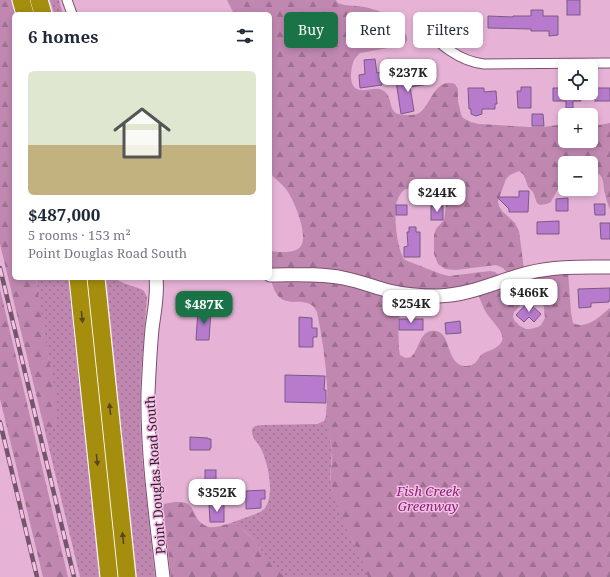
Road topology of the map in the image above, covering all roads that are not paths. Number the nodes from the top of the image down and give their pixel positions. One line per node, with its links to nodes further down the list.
1 (21, 0): 4 (highway)
2 (39, 0): 5 (highway)
3 (67, 0): 6 (street)
4 (24, 12)
5 (42, 12)
6 (71, 12)
7 (446, 48): 8 (street)
8 (610, 63)
9 (610, 267): 10 (street)
10 (272, 275)
11 (78, 280): 14 (highway, one-way to 14)
12 (96, 280): 15 (highway, one-way to 12)
13 (156, 280): 16 (street, Point Douglas Road South)
14 (109, 577)
15 (127, 577)
16 (163, 577)

